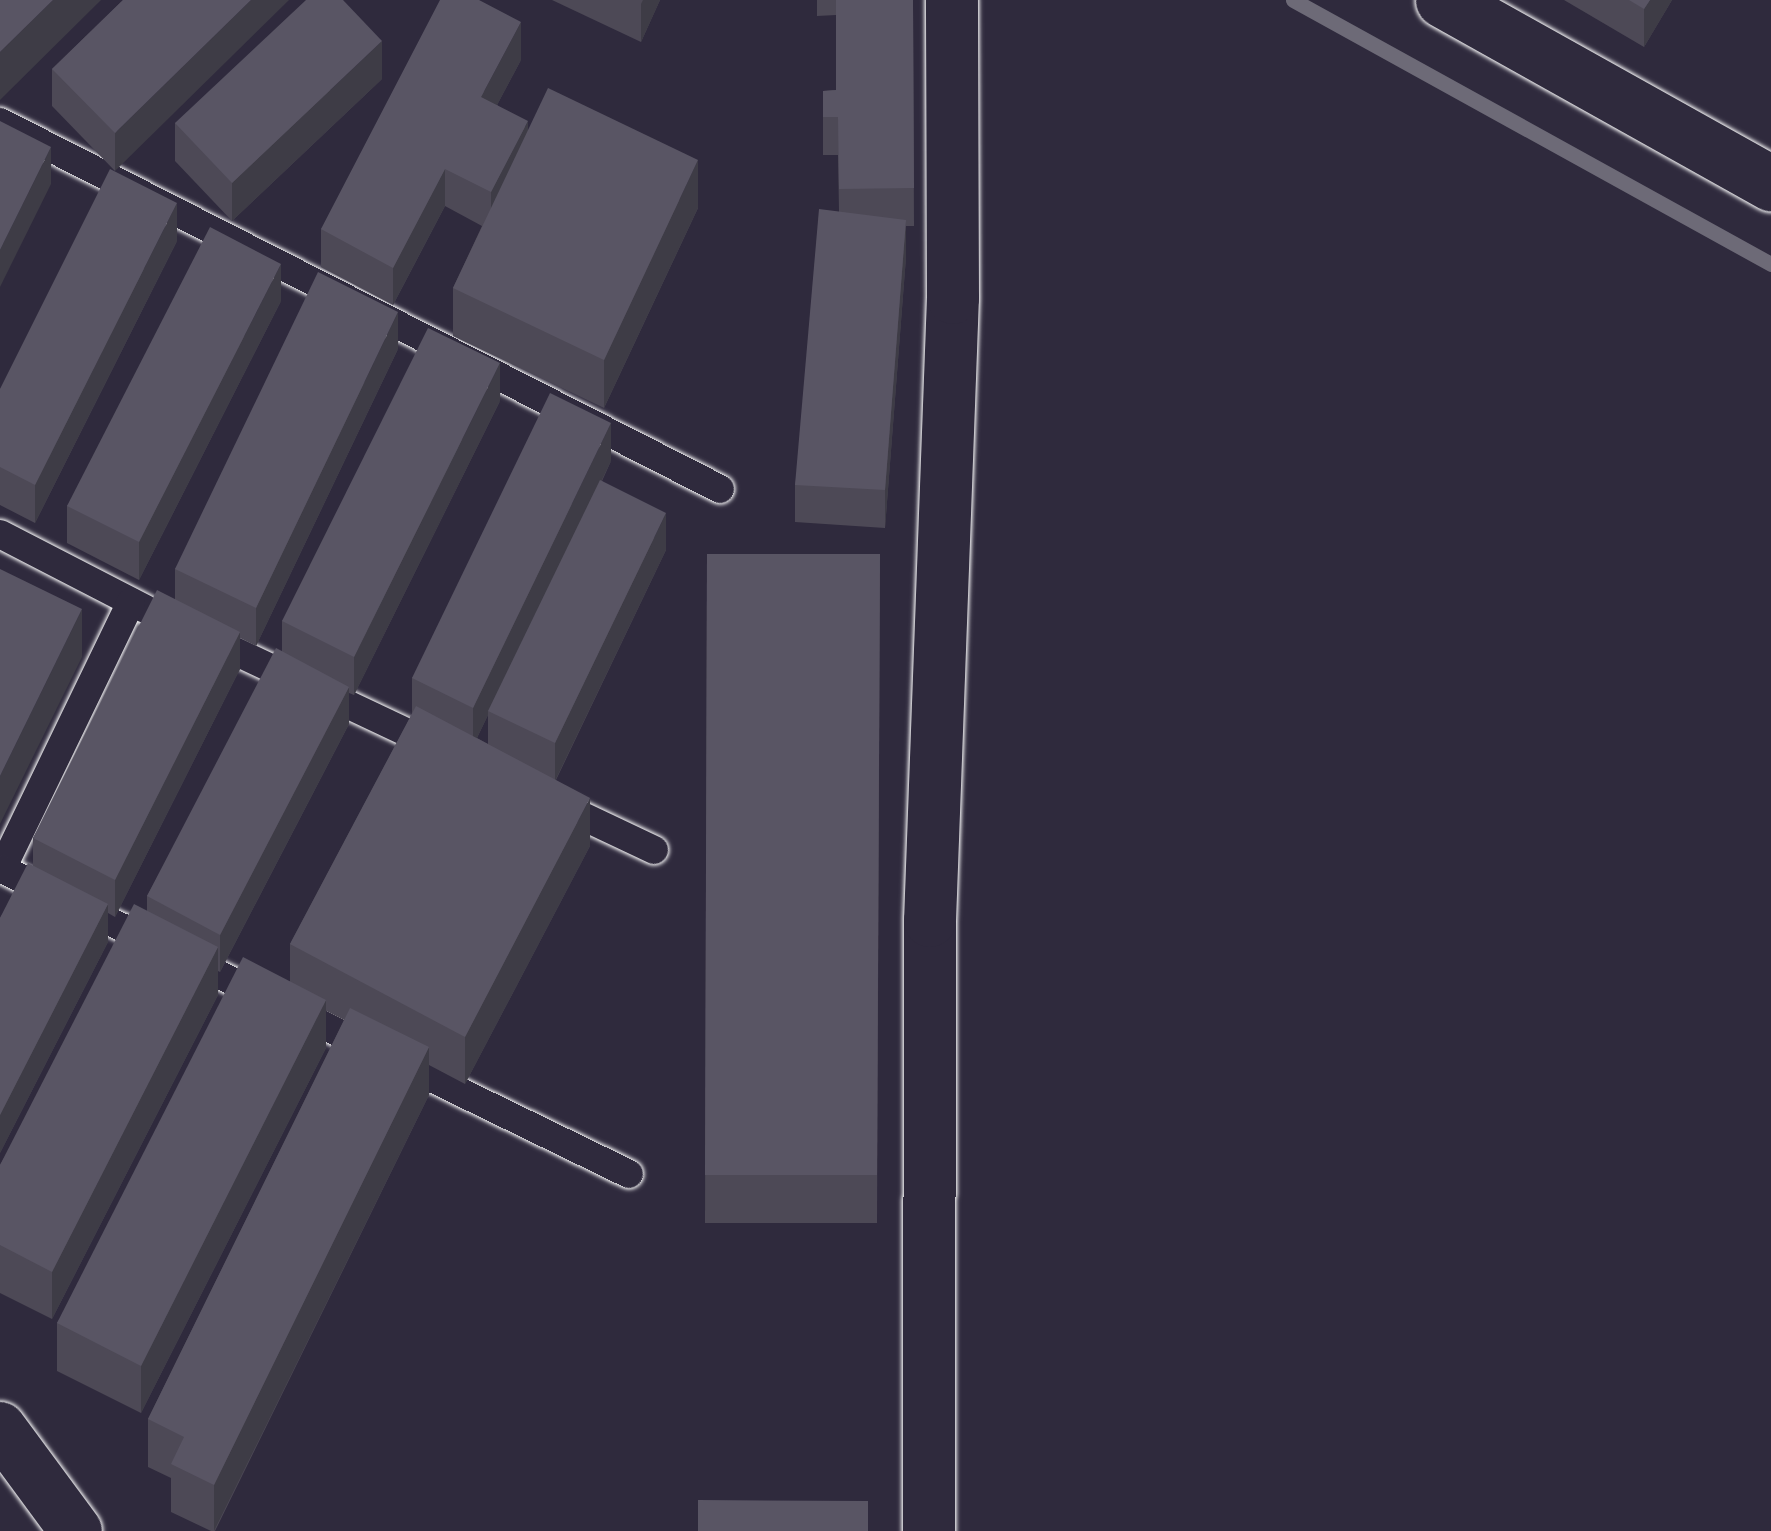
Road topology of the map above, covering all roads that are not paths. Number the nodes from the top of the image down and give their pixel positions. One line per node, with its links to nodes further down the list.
1 (952, 0): 14 (street)
2 (1442, 0): 4 (street)
3 (0, 122): 5 (lane)
4 (1771, 183)
5 (720, 489)
6 (0, 534): 7 (lane)
7 (131, 602): 8 (lane); 11 (lane)
8 (456, 756)
9 (528, 790): 10 (lane)
10 (654, 850)
11 (628, 1174)
12 (0, 1428): 13 (street)
13 (76, 1531)
14 (929, 1531)

